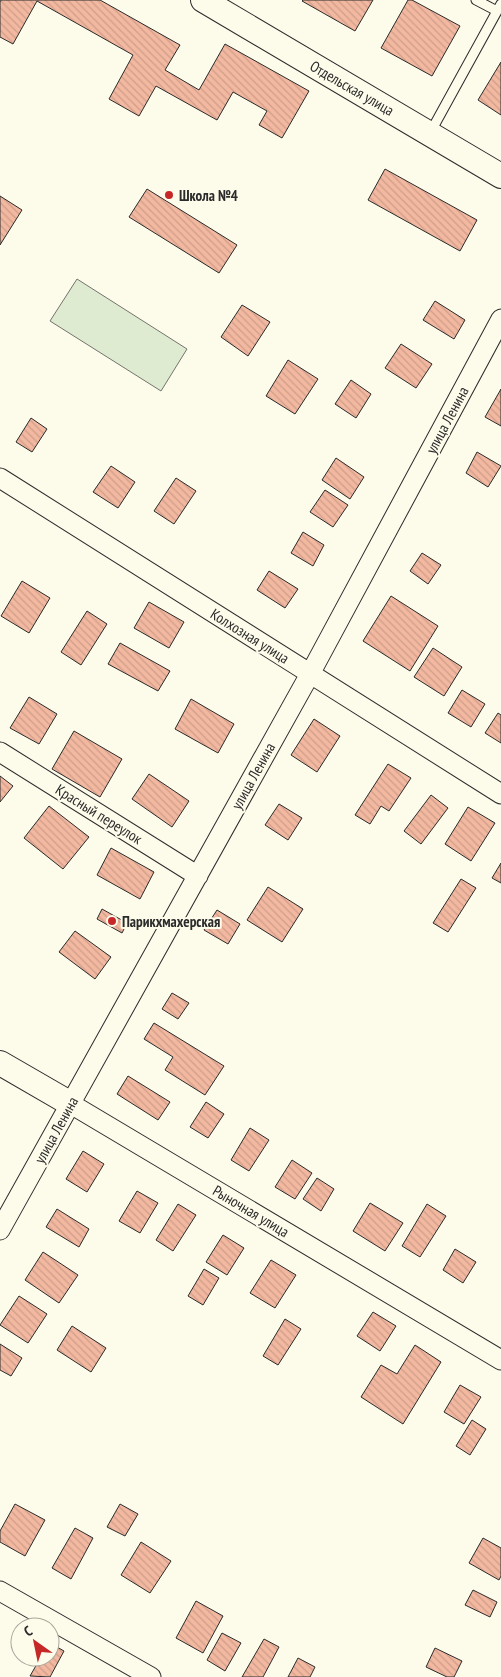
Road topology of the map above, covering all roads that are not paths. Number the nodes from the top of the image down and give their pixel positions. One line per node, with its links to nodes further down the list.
1 (203, 0): 4 (street, Отдельская улица)
2 (476, 0): 3 (lane)
3 (499, 8): 4 (lane)
4 (430, 134): 5 (street, Отдельская улица)
5 (501, 176)
6 (501, 318): 8 (street, улица Ленина)
7 (0, 478): 8 (street, Колхозная улица)
8 (310, 674): 10 (street, Колхозная улица); 11 (street, улица Ленина)
9 (0, 752): 11 (street, Красный переулок)
10 (501, 794)
11 (198, 876): 13 (street, улица Ленина)
12 (0, 1063): 13 (street, Рыночная улица)
13 (71, 1104): 14 (street, улица Ленина); 15 (street, Рыночная улица)
14 (0, 1230)
15 (501, 1360)
16 (0, 1591): 17 (street)
17 (151, 1677)

